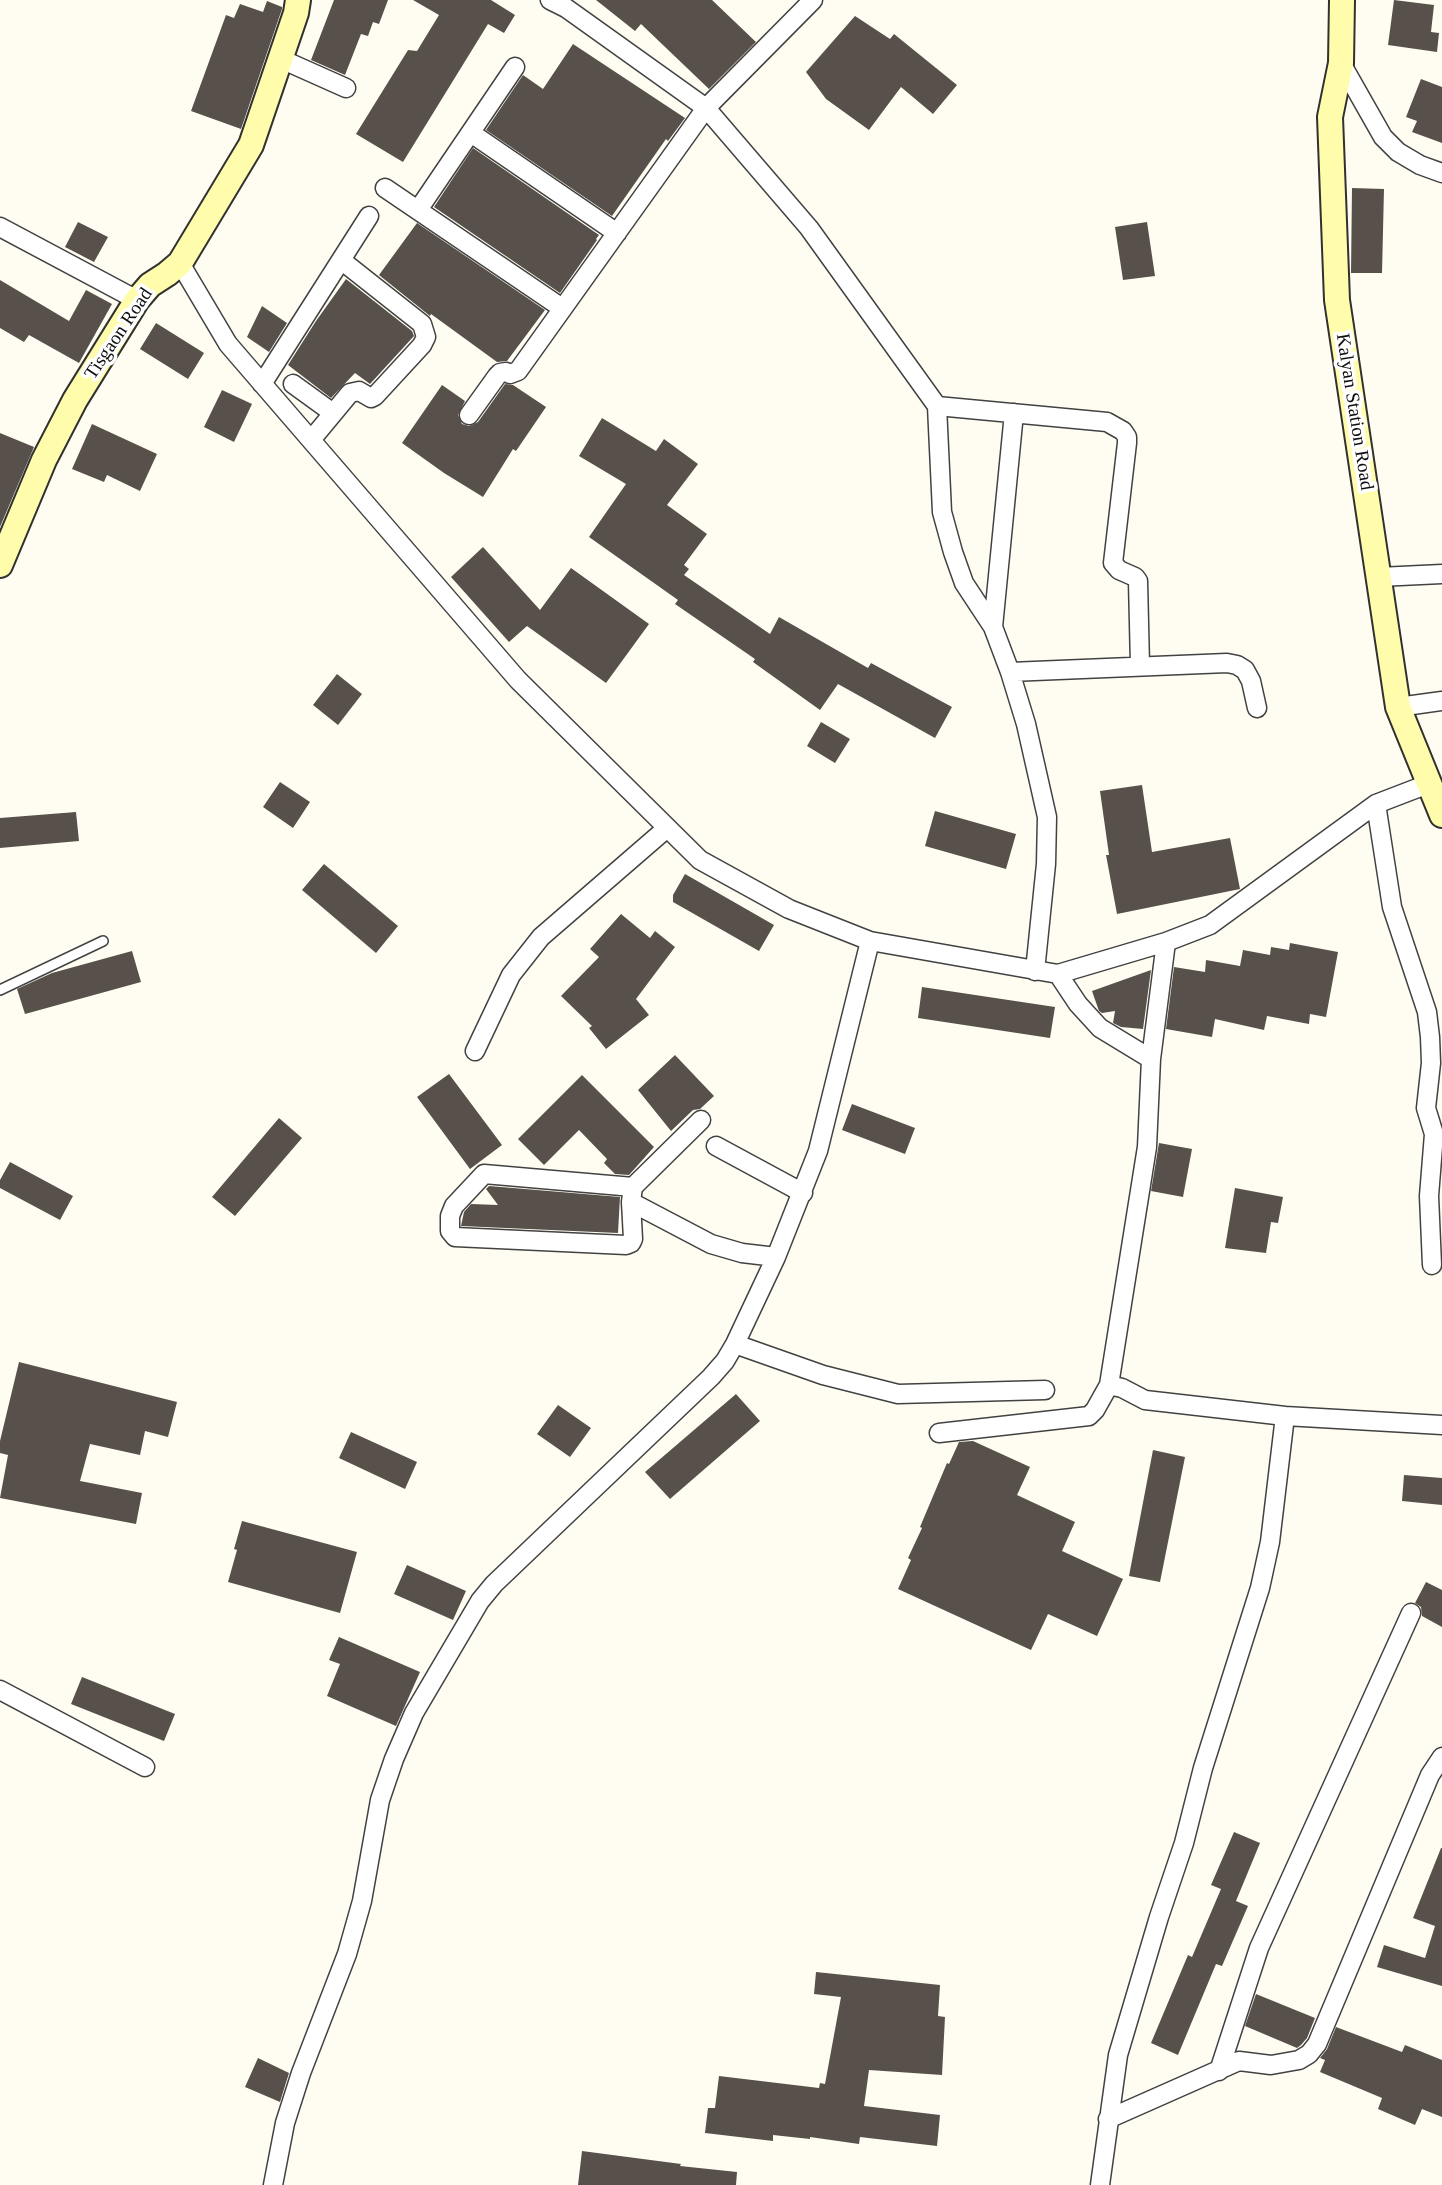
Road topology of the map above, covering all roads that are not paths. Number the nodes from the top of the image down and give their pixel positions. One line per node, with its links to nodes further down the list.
1 (298, 0): 5 (street, Tisgaon Road)
2 (550, 0): 9 (street)
3 (813, 0): 9 (street)
4 (1342, 0): 6 (street, Kalyan Station Road)
5 (281, 60): 8 (street); 18 (street, Tisgaon Road)
6 (1341, 63): 11 (street); 30 (street, Kalyan Station Road)
7 (515, 68): 10 (street)
8 (346, 88)
9 (706, 108): 16 (street); 23 (street)
10 (471, 132): 13 (street); 16 (street)
11 (1442, 173)
12 (385, 188): 13 (street)
13 (418, 210): 20 (street)
14 (369, 216): 17 (street)
15 (0, 227): 19 (street)
16 (617, 233): 20 (street)
17 (341, 260): 21 (street); 24 (street)
18 (180, 263): 19 (street, Tisgaon Road); 21 (street)
19 (137, 300): 28 (street, Tisgaon Road)
20 (562, 308): 26 (street)
21 (262, 384): 27 (street)
22 (293, 384): 24 (street)
23 (937, 406): 25 (street); 31 (street)
24 (333, 413): 27 (street)
25 (1014, 413): 31 (street); 32 (street)
26 (469, 415)
27 (311, 440): 40 (street)
28 (0, 565)
29 (1442, 574): 30 (street)
30 (1379, 577): 35 (street, Kalyan Station Road)
31 (993, 627): 33 (street)
32 (1140, 666): 33 (street); 36 (street)
33 (1010, 673): 44 (street)
34 (1442, 701): 35 (street)
35 (1398, 707): 37 (street, Kalyan Station Road)
36 (1257, 708)
37 (1429, 784): 38 (street); 39 (street, Kalyan Station Road)
38 (1376, 804): 43 (street); 54 (street)
39 (1442, 815)
40 (667, 828): 42 (street); 47 (street)
41 (103, 941): 46 (lane)
42 (870, 941): 44 (street); 51 (street)
43 (1166, 942): 45 (street); 48 (street)
44 (1035, 971): 45 (street)
45 (1058, 974): 48 (street)
46 (0, 990)
47 (475, 1051)
48 (1151, 1059): 56 (street)
49 (701, 1120): 52 (street)
50 (716, 1146): 51 (street)
51 (803, 1193): 53 (street)
52 (632, 1194): 52 (street); 53 (street)
53 (776, 1257): 55 (street)
54 (1432, 1265)
55 (735, 1344): 57 (street); 67 (street)
56 (1109, 1385): 58 (street); 60 (street)
57 (1045, 1390)
58 (1285, 1416): 59 (street); 66 (street)
59 (1442, 1425)
60 (939, 1433)
61 (1411, 1613): 65 (street)
62 (0, 1690): 64 (street)
63 (1442, 1756): 65 (street)
64 (145, 1766)
65 (1219, 2071): 66 (street)
66 (1108, 2119): 68 (street)
67 (273, 2185)
68 (1100, 2185)

